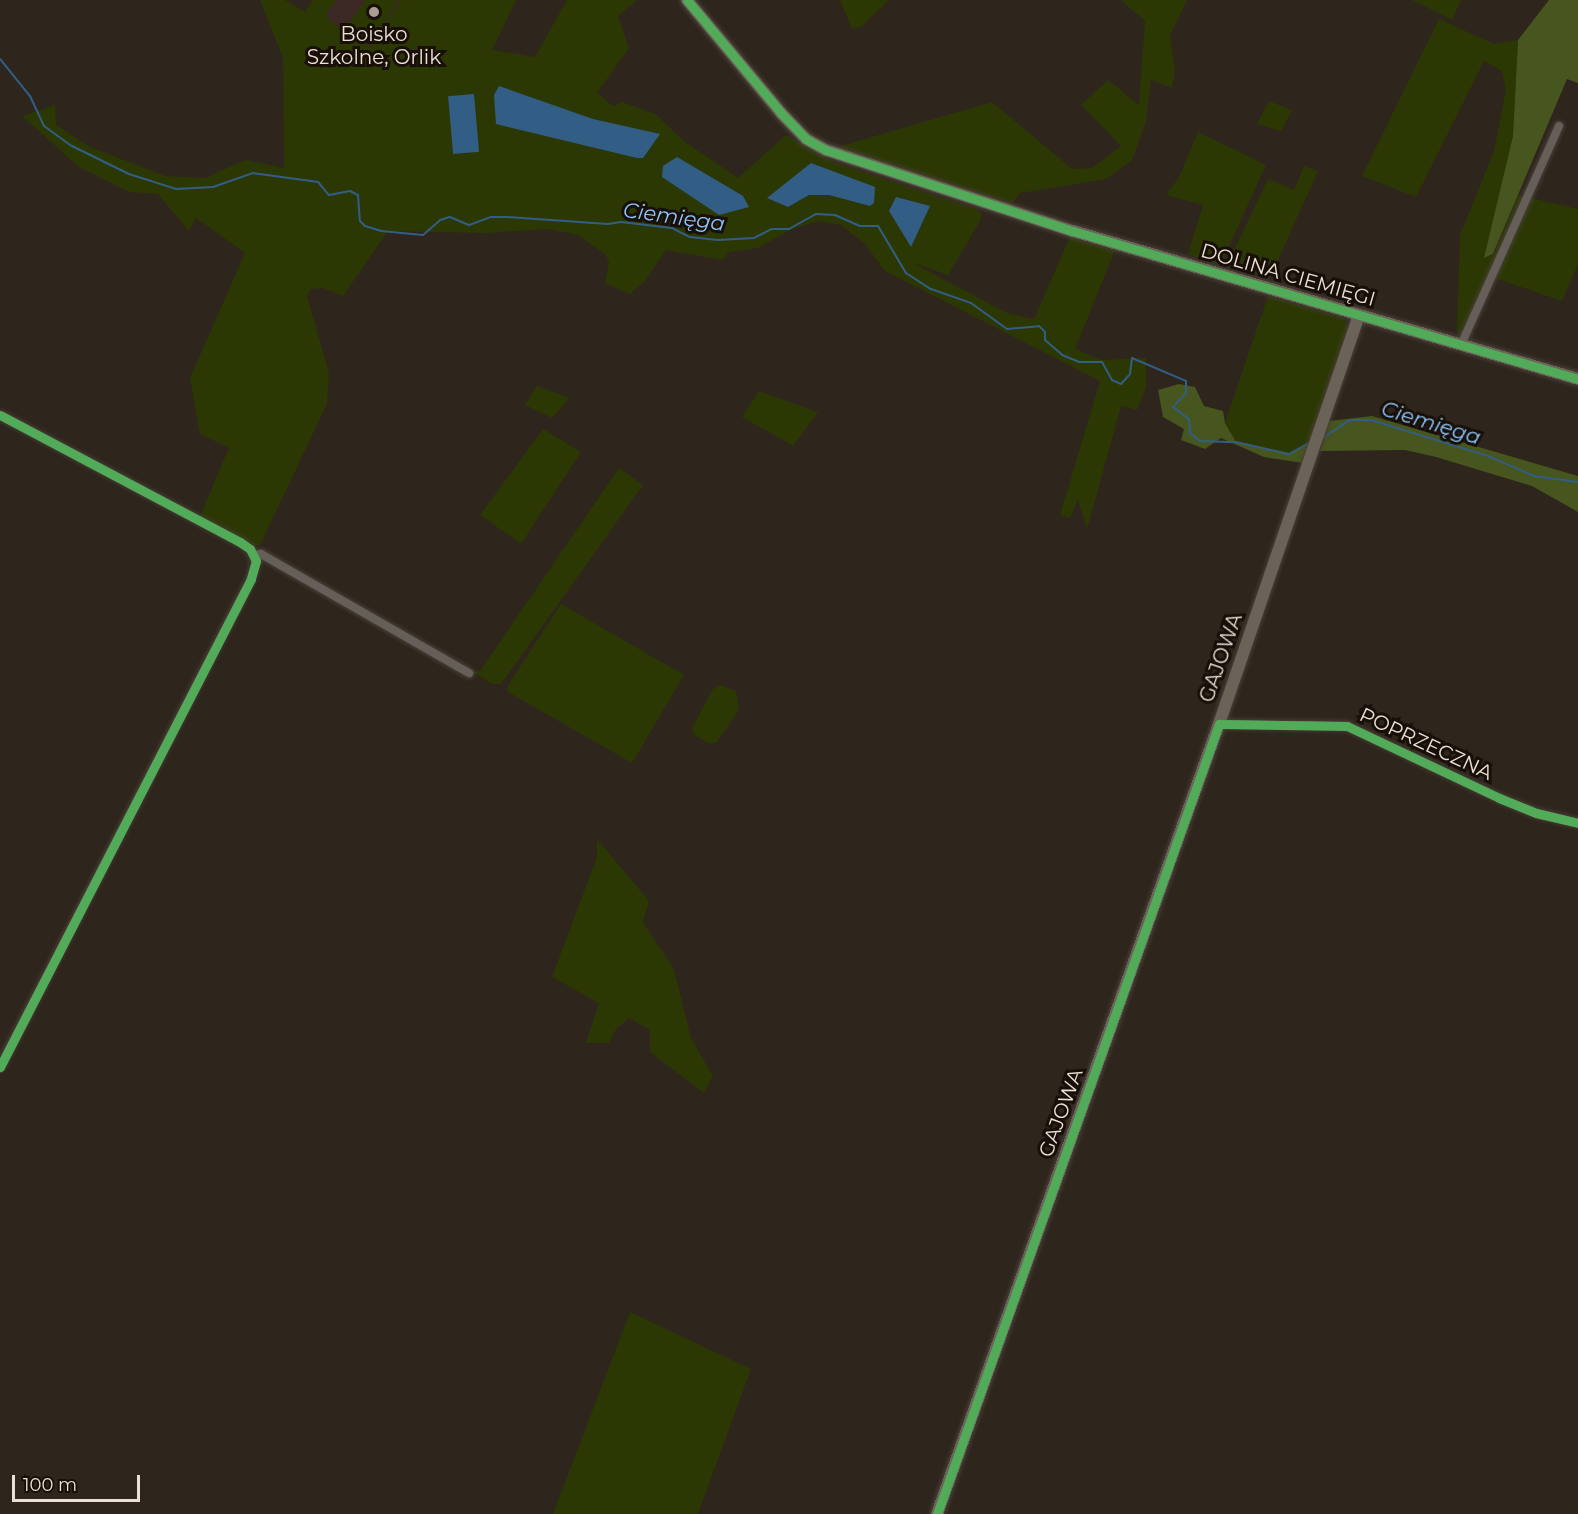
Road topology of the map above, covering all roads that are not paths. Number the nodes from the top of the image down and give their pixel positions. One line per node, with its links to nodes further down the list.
1 (687, 0): 3 (street, DOLINA CIEMIĘGI)
2 (1559, 126): 4 (street)
3 (1359, 315): 4 (street, DOLINA CIEMIĘGI); 9 (street, GAJOWA)
4 (1461, 345): 5 (street, DOLINA CIEMIĘGI)
5 (1578, 379)
6 (0, 415): 7 (street)
7 (254, 555): 8 (street); 11 (street)
8 (469, 673)
9 (1219, 724): 10 (street, POPRZECZNA); 12 (street, GAJOWA)
10 (1578, 823)
11 (0, 1067)
12 (937, 1514)

